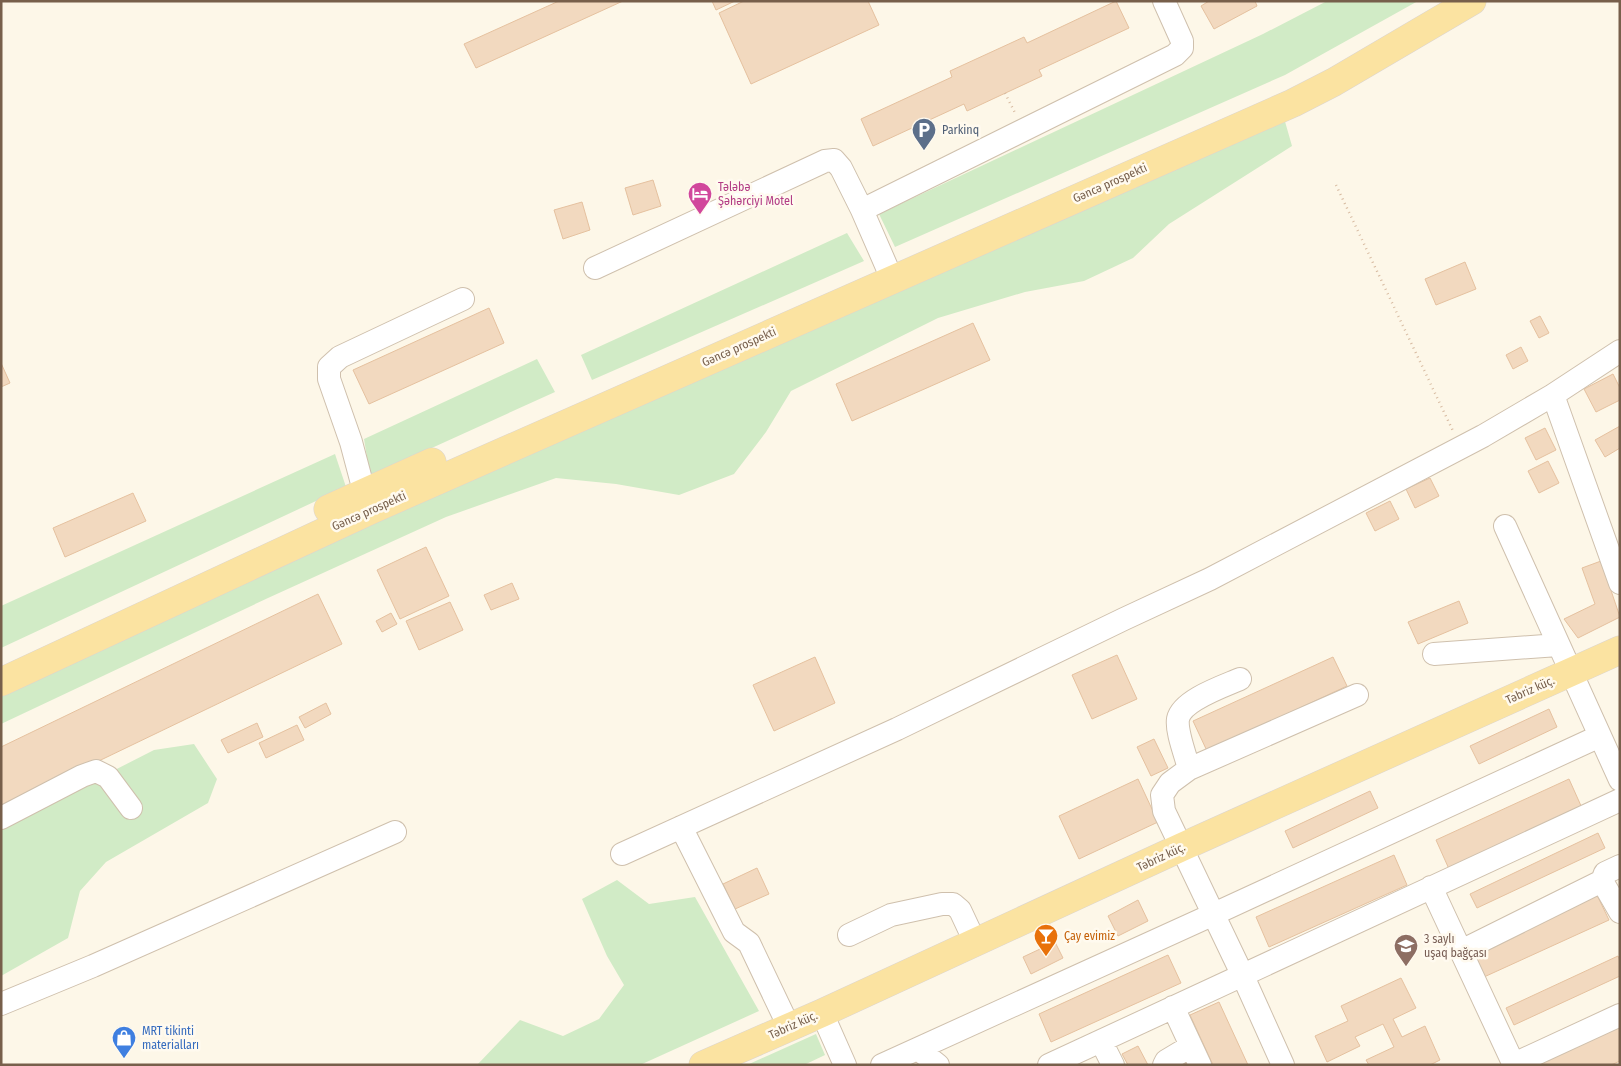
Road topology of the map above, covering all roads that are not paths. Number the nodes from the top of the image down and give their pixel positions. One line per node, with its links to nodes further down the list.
1 (1164, 1): 4 (street)
2 (1440, 1): 6 (main road, Gəncə prospekti)
3 (1472, 1): 6 (main road, Gəncə prospekti)
4 (862, 210): 5 (street); 6 (street)
5 (595, 268)
6 (889, 270): 10 (main road, Gəncə prospekti); 19 (main road, Gəncə prospekti)
7 (463, 299): 10 (street)
8 (1620, 351): 9 (street)
9 (1553, 395): 12 (street); 27 (street)
10 (364, 491): 16 (main road, Gəncə prospekti)
11 (1505, 526): 13 (street)
12 (1620, 583)
13 (1558, 644): 15 (street); 17 (street)
14 (1620, 650): 17 (main road, Təbriz küç.)
15 (1434, 654)
16 (1, 662)
17 (1571, 672): 21 (street); 29 (main road, Təbriz küç.)
18 (1240, 679): 22 (street)
19 (1, 682)
20 (1357, 696): 22 (street)
21 (1600, 736): 23 (street); 35 (street)
22 (1189, 769): 29 (street)
23 (1620, 780)
24 (1620, 800): 33 (street)
25 (130, 808): 26 (street)
26 (1, 818)
27 (681, 827): 30 (street); 44 (street)
28 (394, 832): 40 (street)
29 (1182, 848): 35 (street); 37 (main road, Təbriz küç.)
30 (622, 854)
31 (1620, 866): 32 (street)
32 (1602, 881): 34 (street); 38 (street)
33 (1431, 887): 38 (street); 39 (street)
34 (1620, 912)
35 (1214, 914): 39 (street); 46 (street)
36 (850, 936): 37 (street)
37 (975, 942): 42 (main road, Təbriz küç.)
38 (1461, 951): 49 (street)
39 (1242, 974): 41 (street); 56 (street)
40 (1, 1004)
41 (1173, 1007): 45 (street); 47 (street)
42 (822, 1013): 44 (main road, Təbriz küç.); 48 (street)
43 (1620, 1015): 49 (street)
44 (789, 1027): 50 (main road, Təbriz küç.)
45 (1101, 1040): 53 (street); 54 (street)
46 (918, 1048): 51 (street); 52 (street)
47 (1196, 1055): 55 (street)
48 (839, 1063)
49 (1514, 1064)
50 (703, 1065)
51 (882, 1065)
52 (938, 1065)
53 (1049, 1065)
54 (1113, 1065)
55 (1164, 1065)
56 (1283, 1065)

